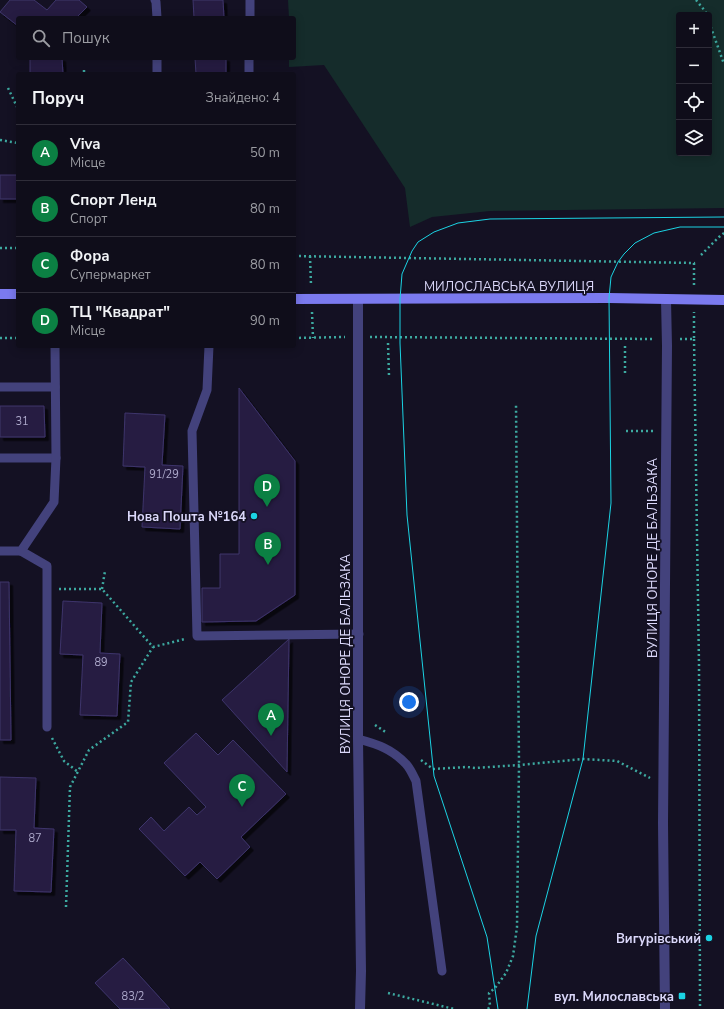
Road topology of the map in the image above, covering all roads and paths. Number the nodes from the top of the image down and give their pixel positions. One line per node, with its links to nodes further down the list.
1 (155, 0): 5 (lane)
2 (250, 0): 6 (lane)
3 (696, 0): 4 (path)
4 (706, 12)
5 (156, 16)
6 (250, 16)
7 (712, 30): 10 (path)
8 (157, 60): 11 (lane)
9 (249, 60): 12 (lane)
10 (724, 64)
11 (157, 72)
12 (249, 72)
13 (8, 88): 14 (path)
14 (16, 105)
15 (0, 140): 16 (path)
16 (16, 143)
17 (724, 233): 20 (path)
18 (0, 248): 19 (path)
19 (16, 248)
20 (701, 256)
21 (0, 294): 22 (main road)
22 (16, 294)
23 (296, 299): 24 (main road, МИЛОСЛАВСЬКА ВУЛИЦЯ)
24 (358, 300): 25 (main road, МИЛОСЛАВСЬКА ВУЛИЦЯ); 48 (street, ВУЛИЦЯ ОНОРЕ ДЕ БАЛЬЗАКА)
25 (666, 300): 26 (main road, МИЛОСЛАВСЬКА ВУЛИЦЯ); 39 (street, ВУЛИЦЯ ОНОРЕ ДЕ БАЛЬЗАКА)
26 (724, 300)
27 (0, 338): 28 (path)
28 (16, 338)
29 (694, 339): 66 (path)
30 (388, 343): 35 (path)
31 (625, 346): 34 (path)
32 (55, 348): 37 (lane)
33 (209, 348): 49 (lane)
34 (625, 373)
35 (390, 376)
36 (0, 387): 37 (lane)
37 (55, 387): 42 (lane)
38 (516, 403): 56 (path)
39 (666, 430): 40 (path); 58 (street, ВУЛИЦЯ ОНОРЕ ДЕ БАЛЬЗАКА)
40 (626, 431)
41 (0, 458): 42 (lane)
42 (56, 458): 44 (lane)
43 (0, 551): 44 (lane)
44 (21, 551): 46 (lane)
45 (105, 571): 47 (path)
46 (47, 589): 47 (path); 52 (lane)
47 (102, 590): 50 (path)
48 (359, 634): 49 (lane); 54 (street, ВУЛИЦЯ ОНОРЕ ДЕ БАЛЬЗАКА)
49 (197, 636): 50 (path)
50 (153, 647): 57 (path)
51 (375, 725): 53 (path)
52 (47, 726): 57 (path)
53 (387, 734)
54 (358, 739): 60 (lane); 62 (street, ВУЛИЦЯ ОНОРЕ ДЕ БАЛЬЗАКА)
55 (416, 756): 56 (path)
56 (519, 765): 58 (path); 64 (path)
57 (78, 772): 59 (path)
58 (663, 784): 65 (street, ВУЛИЦЯ ОНОРЕ ДЕ БАЛЬЗАКА)
59 (66, 907)
60 (442, 971)
61 (388, 993): 63 (path)
62 (360, 1009)
63 (454, 1009)
64 (488, 1009)
65 (665, 1009)
66 (700, 1009)

